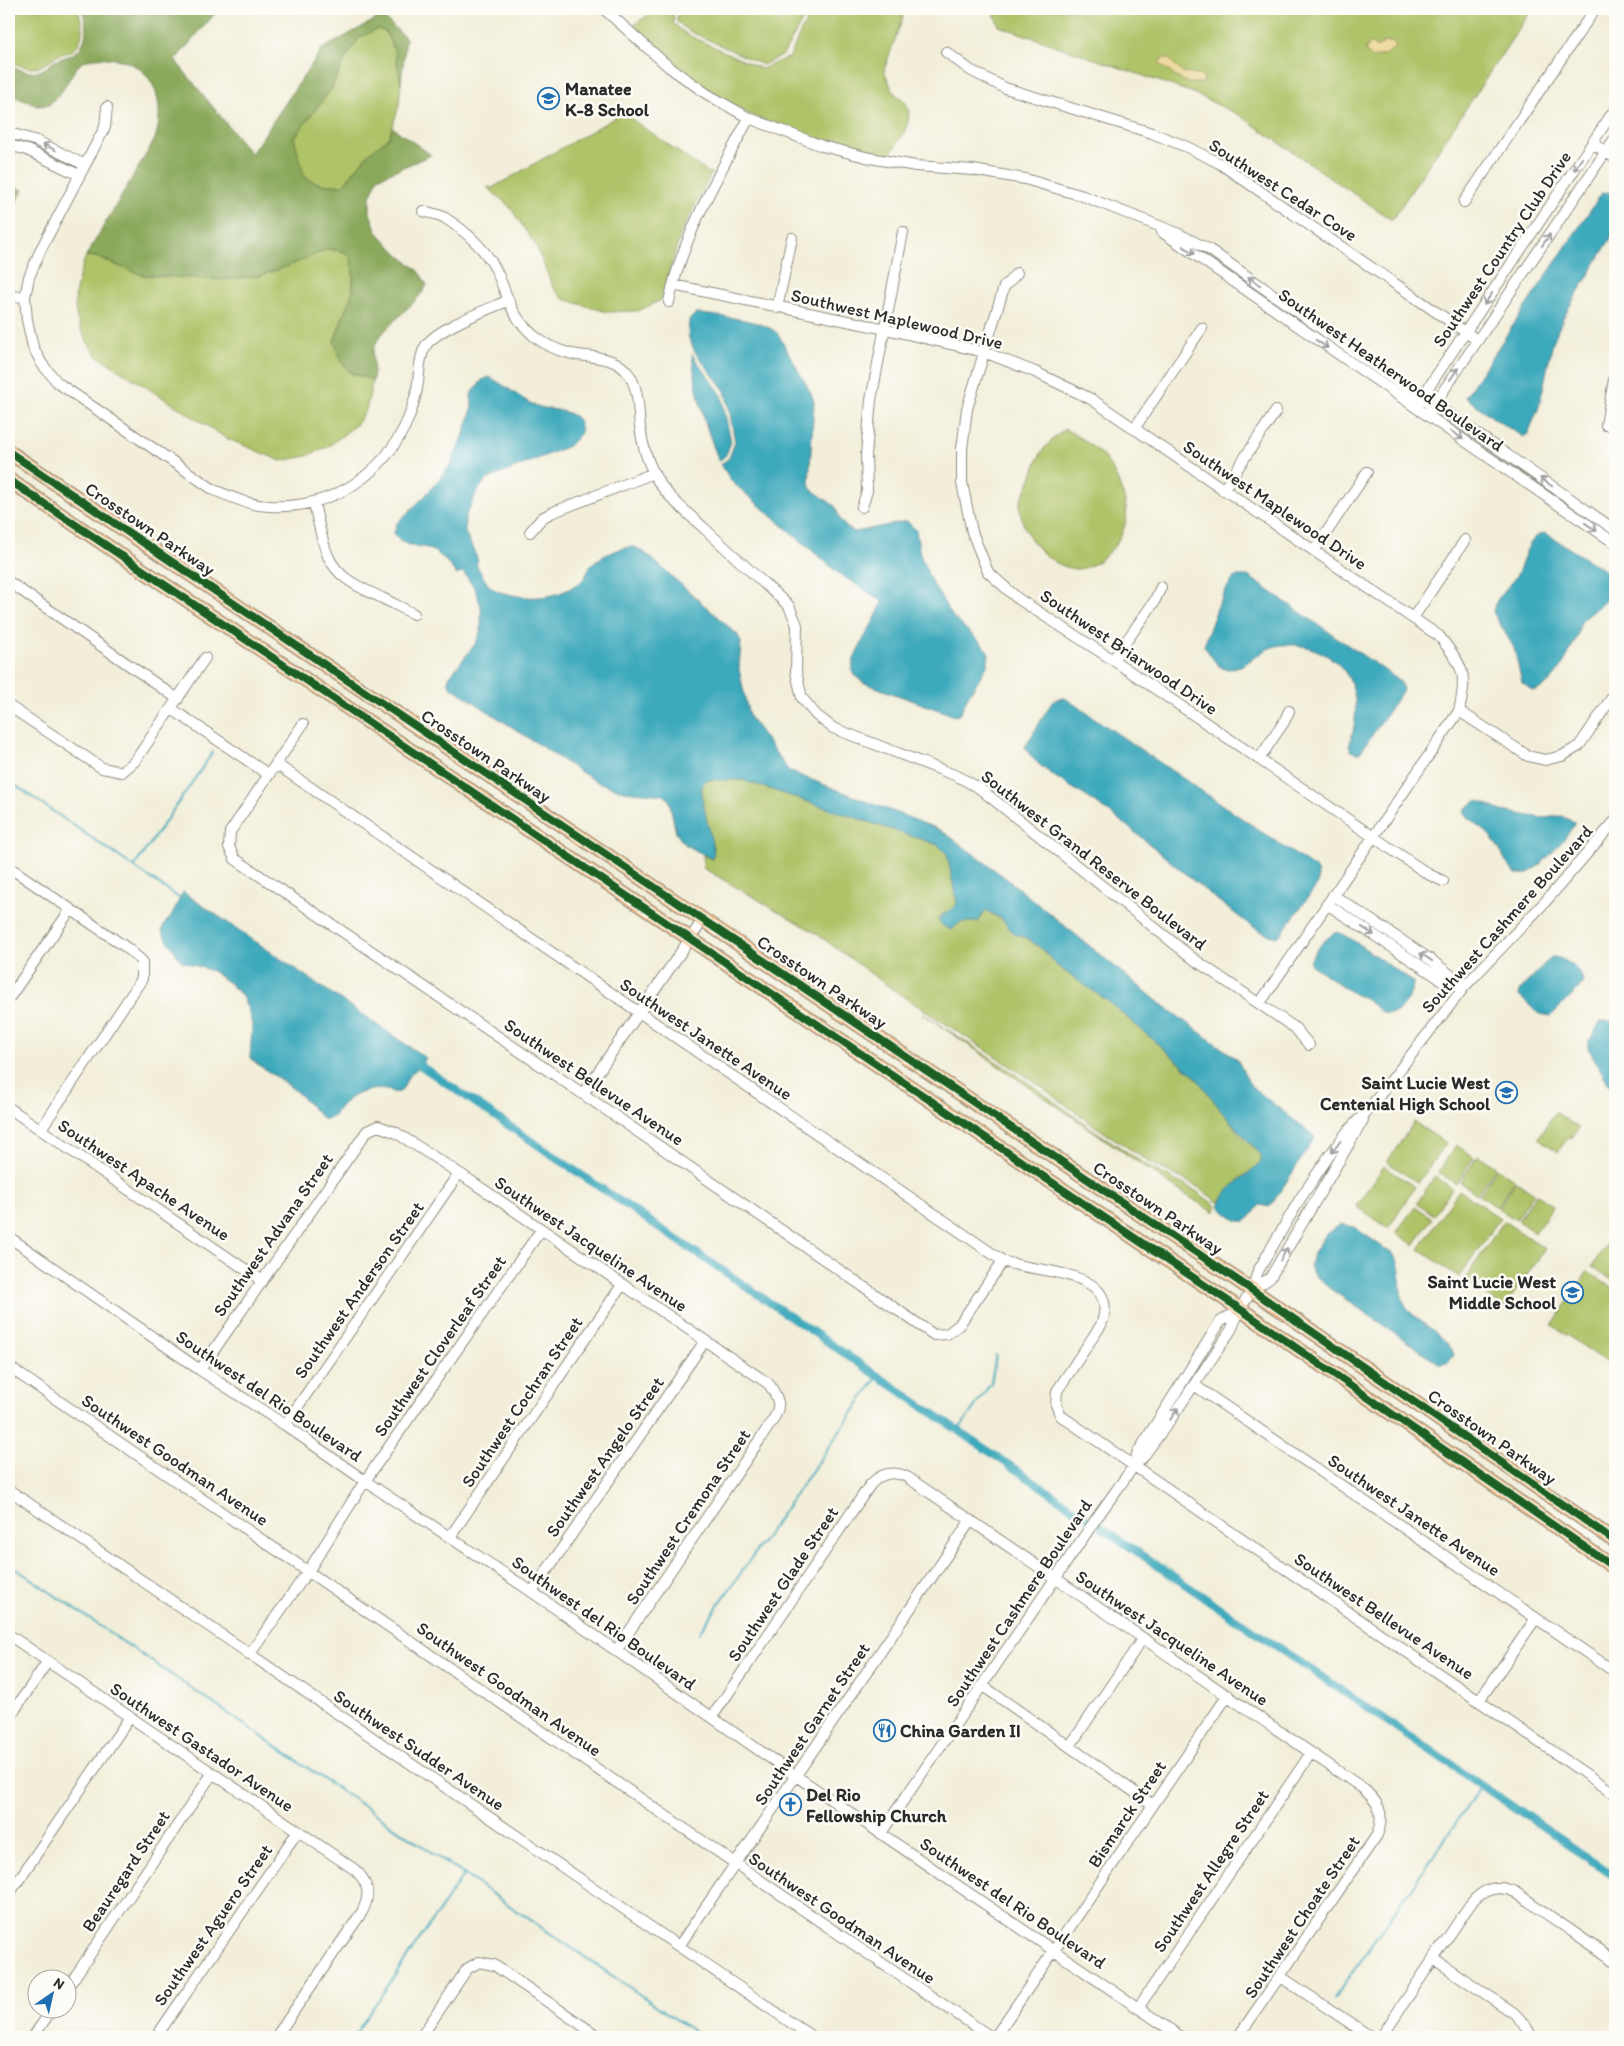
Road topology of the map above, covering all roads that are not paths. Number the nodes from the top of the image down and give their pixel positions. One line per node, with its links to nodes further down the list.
1 (604, 9): 6 (street, Southwest Heatherwood Boulevard)
2 (1595, 9): 15 (street)
3 (946, 52): 28 (street, Southwest Cedar Cove)
4 (107, 107): 13 (street)
5 (1615, 109): 9 (street, Southwest Country Club Drive)
6 (748, 118): 20 (street); 32 (street, Southwest Heatherwood Boulevard)
7 (9, 133): 13 (street, one-way to 7)
8 (1615, 138): 11 (street, Southwest Country Club Drive)
9 (1592, 143): 11 (street); 28 (street, Southwest Country Club Drive, one-way to 28)
10 (9, 145): 14 (street)
11 (1605, 152): 12 (street); 29 (street, Southwest Country Club Drive, one-way to 11)
12 (1615, 158)
13 (85, 165): 14 (street)
14 (79, 176): 22 (street)
15 (1464, 202)
16 (423, 211): 23 (street, Southwest Grand Reserve Boulevard)
17 (903, 232): 27 (street)
18 (792, 238): 25 (street)
19 (1017, 273): 30 (street, Southwest Briarwood Drive)
20 (673, 285): 24 (street); 25 (street, Southwest Maplewood Drive)
21 (9, 296): 22 (street)
22 (25, 298): 42 (street)
23 (507, 300): 39 (street, Southwest Grand Reserve Boulevard); 42 (street)
24 (669, 302)
25 (777, 308): 27 (street, Southwest Maplewood Drive)
26 (1202, 328): 36 (street)
27 (886, 329): 30 (street, Southwest Maplewood Drive); 43 (street)
28 (1466, 332): 29 (street, Southwest Cedar Cove); 32 (street, Southwest Country Club Drive)
29 (1477, 340): 33 (street, Southwest Country Club Drive, one-way to 29)
30 (984, 352): 36 (street, Southwest Maplewood Drive); 54 (street, Southwest Briarwood Drive)
31 (1615, 374): 35 (street)
32 (1418, 403): 33 (street, Southwest Heatherwood Boulevard)
33 (1430, 411): 44 (street, Southwest Heatherwood Boulevard, one-way to 33); 47 (street, Southwest Heatherwood Boulevard, one-way to 47)
34 (1276, 412): 41 (street)
35 (1606, 425)
36 (1134, 430): 41 (street, Southwest Maplewood Drive)
37 (9, 452): 71 (main road, Crosstown Parkway)
38 (1367, 472): 48 (street)
39 (654, 473): 45 (street); 75 (street, Southwest Grand Reserve Boulevard)
40 (9, 480): 72 (main road)
41 (1223, 490): 48 (street, Southwest Maplewood Drive)
42 (314, 503): 51 (street)
43 (862, 507)
44 (1615, 530)
45 (530, 532)
46 (1465, 540): 52 (street)
47 (1615, 543)
48 (1314, 551): 52 (street, Southwest Maplewood Drive)
49 (9, 582): 56 (street)
50 (1161, 587): 54 (street)
51 (414, 614)
52 (1413, 618): 60 (street, Southwest Maplewood Drive)
53 (205, 658): 56 (street)
54 (1114, 660): 62 (street, Southwest Briarwood Drive)
55 (1615, 693): 60 (street)
56 (178, 699): 58 (street)
57 (9, 706): 58 (street)
58 (172, 709): 64 (street)
59 (1289, 711): 62 (street)
60 (1459, 711): 66 (street, Southwest Maplewood Drive)
61 (303, 724): 63 (street)
62 (1259, 759): 66 (street, Southwest Briarwood Drive)
63 (276, 764): 64 (street); 76 (street, Southwest Janette Avenue)
64 (269, 775): 78 (street, Southwest Bellevue Avenue)
65 (1615, 822): 73 (street, Southwest Cashmere Boulevard)
66 (1372, 837): 68 (street, Southwest Briarwood Drive); 69 (street, Southwest Maplewood Drive)
67 (9, 867): 70 (street)
68 (1443, 882)
69 (1330, 899): 73 (street); 75 (street, Southwest Maplewood Drive)
70 (71, 909): 74 (street); 81 (street)
71 (703, 920): 72 (street); 88 (main road, Crosstown Parkway)
72 (690, 939): 76 (street); 89 (main road)
73 (1465, 986): 88 (street, Southwest Cashmere Boulevard)
74 (9, 998)
75 (1260, 1003): 77 (street, Southwest Grand Reserve Boulevard)
76 (640, 1013): 78 (street); 85 (street, Southwest Janette Avenue)
77 (1308, 1045)
78 (583, 1094): 85 (street, Southwest Bellevue Avenue)
79 (9, 1108): 81 (street, Southwest Apache Avenue)
80 (378, 1126): 82 (street, Southwest Jacqueline Avenue); 86 (street, Southwest Advana Street)
81 (41, 1129): 86 (street, Southwest Apache Avenue)
82 (460, 1173): 83 (street, Southwest Jacqueline Avenue); 96 (street, Southwest Anderson Street)
83 (540, 1230): 87 (street, Southwest Jacqueline Avenue); 99 (street, Southwest Cloverleaf Street)
84 (9, 1238): 93 (street, Southwest del Rio Boulevard)
85 (1003, 1261): 90 (street, Southwest Janette Avenue)
86 (261, 1280): 93 (street, Southwest Advana Street)
87 (622, 1284): 91 (street, Southwest Jacqueline Avenue); 102 (street, Southwest Cochran Street)
88 (1252, 1290): 89 (street, Southwest Cashmere Boulevard); 103 (main road, Crosstown Parkway)
89 (1240, 1309): 94 (street, Southwest Cashmere Boulevard); 97 (street, Southwest Cashmere Boulevard); 104 (main road)
90 (1100, 1325): 97 (street, Southwest Bellevue Avenue)
91 (705, 1341): 95 (street, Southwest Jacqueline Avenue); 107 (street, Southwest Angelo Street)
92 (9, 1367): 105 (street, Southwest Goodman Avenue)
93 (200, 1370): 96 (street, Southwest del Rio Boulevard)
94 (1194, 1385): 97 (street, Southwest Cashmere Boulevard, one-way to 94); 108 (street, Southwest Janette Avenue)
95 (778, 1398): 111 (street, Southwest Cremona Street)
96 (285, 1425): 99 (street, Southwest del Rio Boulevard)
97 (1133, 1467): 106 (street, Southwest Cashmere Boulevard); 117 (street, Southwest Bellevue Avenue)
98 (886, 1473): 101 (street, Southwest Jacqueline Avenue); 119 (street, Southwest Glade Street)
99 (365, 1481): 102 (street, Southwest del Rio Boulevard); 105 (street, Southwest Cloverleaf Street)
100 (9, 1490): 112 (street, Southwest Sudder Avenue)
101 (971, 1520): 106 (street, Southwest Jacqueline Avenue); 124 (street, Southwest Garnet Street)
102 (450, 1537): 107 (street, Southwest del Rio Boulevard)
103 (1615, 1540)
104 (1615, 1568)
105 (309, 1570): 112 (street, Southwest Cloverleaf Street); 130 (street, Southwest Goodman Avenue)
106 (1056, 1578): 110 (street, Southwest Jacqueline Avenue); 115 (street, Southwest Cashmere Boulevard)
107 (532, 1592): 111 (street, Southwest del Rio Boulevard)
108 (1536, 1618): 114 (street, Southwest Janette Avenue); 117 (street)
109 (9, 1635): 113 (street, Southwest Gastador Avenue)
110 (1143, 1638): 116 (street, Southwest Jacqueline Avenue); 121 (street)
111 (616, 1651): 119 (street, Southwest del Rio Boulevard)
112 (249, 1655): 132 (street, Southwest Sudder Avenue)
113 (48, 1661): 118 (street, Southwest Gastador Avenue); 120 (street)
114 (1615, 1672)
115 (983, 1686): 121 (street); 129 (street, Southwest Cashmere Boulevard)
116 (1228, 1695): 122 (street, Southwest Jacqueline Avenue); 126 (street, Bismarck Street)
117 (1479, 1701): 125 (street, Southwest Bellevue Avenue)
118 (130, 1717): 123 (street, Southwest Gastador Avenue); 131 (street)
119 (712, 1717): 124 (street, Southwest del Rio Boulevard)
120 (9, 1718)
121 (1070, 1746): 126 (street)
122 (1311, 1753): 127 (street, Southwest Jacqueline Avenue); 138 (street, Southwest Allegre Street)
123 (212, 1774): 128 (street, Southwest Gastador Avenue); 136 (street, Beauregard Street)
124 (796, 1776): 129 (street, Southwest del Rio Boulevard); 130 (street, Southwest Garnet Street)
125 (1615, 1794)
126 (1153, 1805): 133 (street, Bismarck Street)
127 (1381, 1810): 137 (street, Southwest Choate Street)
128 (298, 1831): 141 (street, Southwest Aguero Street); 142 (street, Southwest Gastador Avenue)
129 (881, 1833): 133 (street, Southwest del Rio Boulevard)
130 (735, 1865): 132 (street, Southwest Garnet Street); 146 (street, Southwest Goodman Avenue)
131 (9, 1894)
132 (679, 1946): 145 (street, Southwest Sudder Avenue)
133 (1055, 1951): 138 (street, Southwest del Rio Boulevard); 147 (street, Bismarck Street)
134 (1434, 1959): 135 (street); 151 (street); 152 (street)
135 (1615, 1961)
136 (78, 1972)
137 (1281, 1977): 149 (street, Southwest Choate Street); 150 (street)
138 (1138, 2008): 148 (street, Southwest del Rio Boulevard)
139 (46, 2018): 140 (street)
140 (33, 2037)
141 (156, 2037)
142 (276, 2037)
143 (421, 2037): 144 (street)
144 (599, 2037)
145 (812, 2037)
146 (991, 2037)
147 (995, 2037)
148 (1181, 2037)
149 (1238, 2037)
150 (1371, 2037)
151 (1381, 2037)
152 (1530, 2037)

